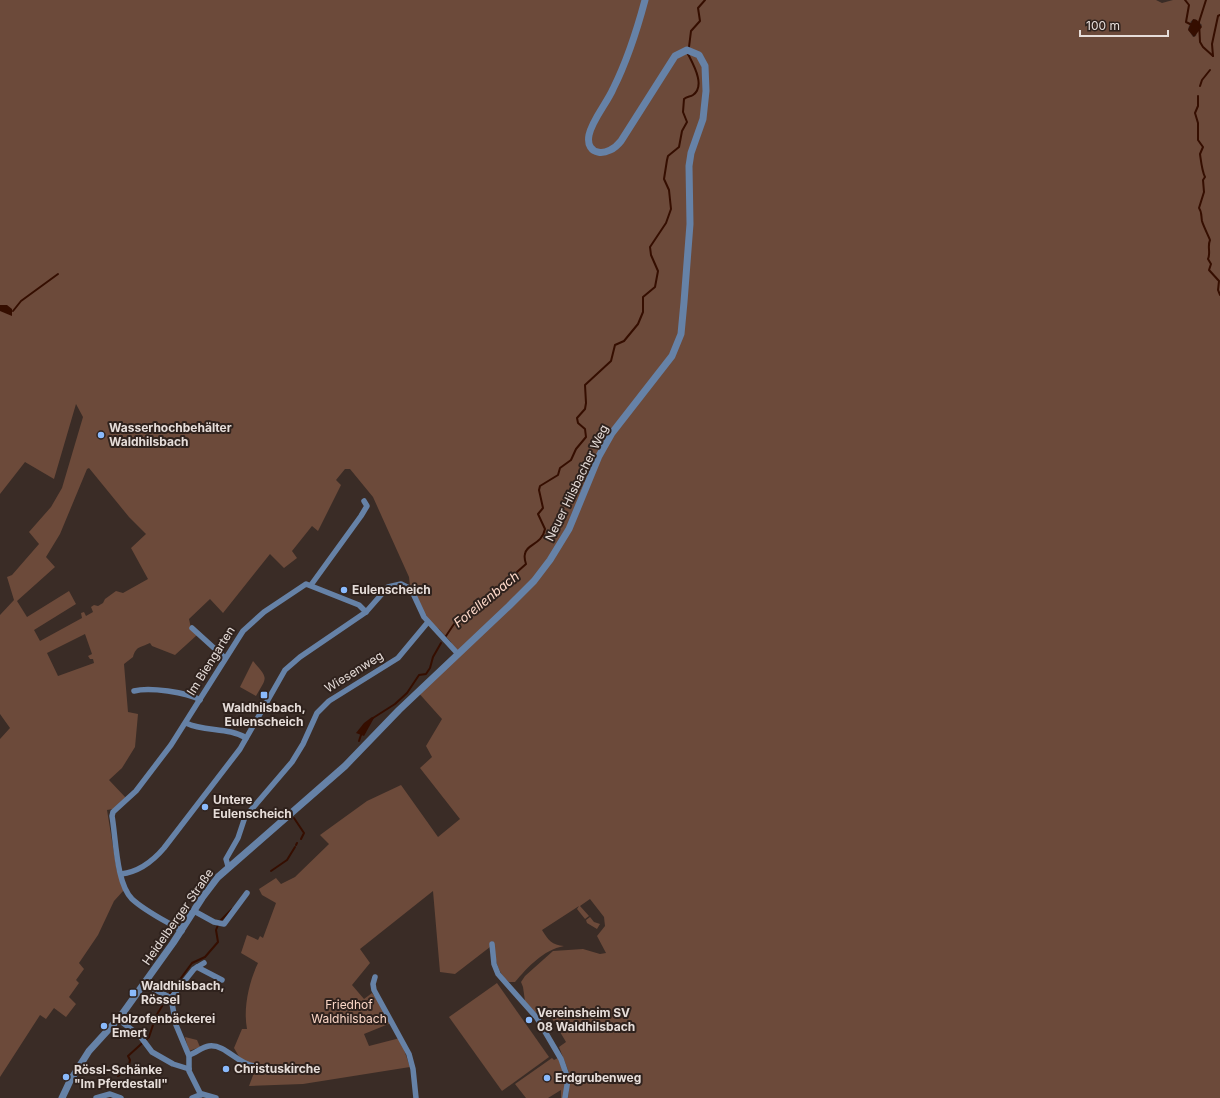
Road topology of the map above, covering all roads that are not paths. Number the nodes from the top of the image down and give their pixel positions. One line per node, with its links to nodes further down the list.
1 (645, 0): 7 (street, Neuer Hilsbacher Weg)
2 (364, 501): 3 (street)
3 (311, 585): 4 (street); 8 (street, Im Biengarten)
4 (366, 612): 5 (street); 12 (street)
5 (428, 622): 7 (street); 13 (street, Wiesenweg)
6 (192, 628): 8 (street)
7 (458, 654): 13 (street, Heidelberger Straße)
8 (225, 658): 10 (street, Im Biengarten)
9 (134, 691): 10 (street)
10 (200, 700): 11 (street, Im Biengarten)
11 (186, 723): 12 (street); 14 (street, Im Biengarten)
12 (246, 738): 14 (street)
13 (228, 866): 16 (street, Heidelberger Straße)
14 (121, 874): 17 (street)
15 (247, 893): 16 (street)
16 (194, 911): 17 (street, Heidelberger Straße)
17 (182, 931): 23 (street, Heidelberger Straße)
18 (492, 944): 36 (street)
19 (204, 963): 20 (street)
20 (197, 967): 22 (street); 24 (street)
21 (375, 977): 35 (street)
22 (222, 980)
23 (144, 984): 24 (street); 25 (street, Heidelberger Straße)
24 (171, 998): 26 (street)
25 (118, 1019): 28 (street); 30 (street, Heidelberger Straße)
26 (189, 1055): 27 (street); 28 (street)
27 (254, 1066)
28 (189, 1069): 29 (street)
29 (201, 1095): 33 (street); 34 (street)
30 (63, 1098)
31 (96, 1098): 32 (street)
32 (121, 1098)
33 (192, 1098)
34 (216, 1098)
35 (416, 1098)
36 (565, 1098)

